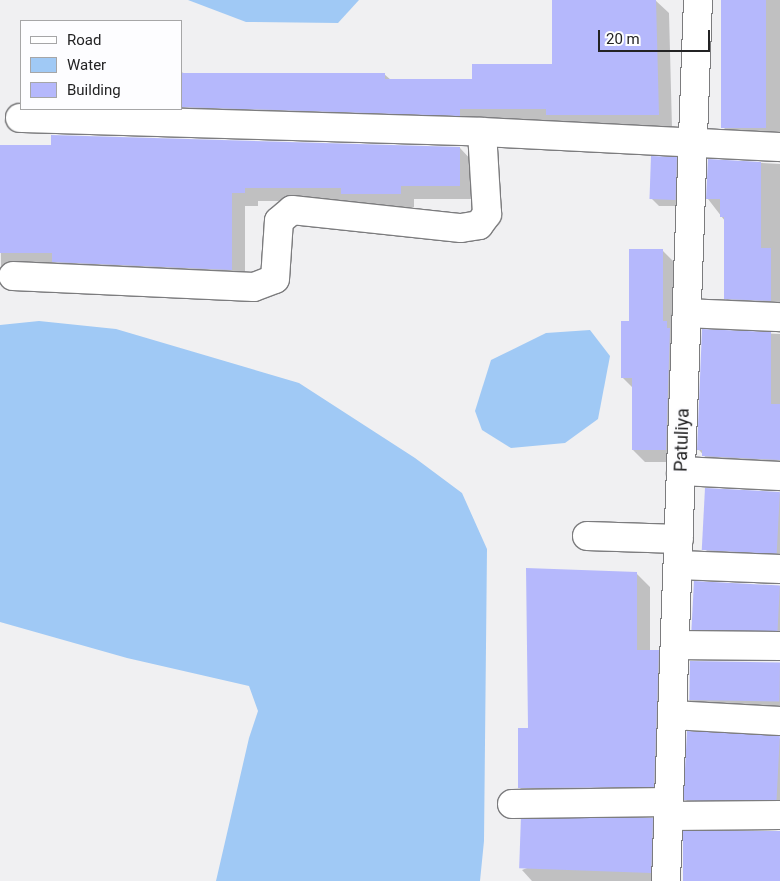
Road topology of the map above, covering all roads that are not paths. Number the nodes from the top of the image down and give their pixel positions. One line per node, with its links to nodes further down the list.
1 (698, 0): 4 (lane, Patuliya)
2 (20, 118): 3 (lane)
3 (482, 132): 4 (lane); 6 (lane)
4 (693, 142): 5 (lane); 7 (lane, Patuliya)
5 (780, 147)
6 (13, 276)
7 (687, 313): 8 (lane); 9 (lane, Patuliya)
8 (780, 317)
9 (681, 471): 10 (lane); 12 (lane, Patuliya)
10 (780, 476)
11 (587, 536): 12 (lane)
12 (678, 552): 13 (lane); 14 (lane, Patuliya)
13 (780, 569)
14 (675, 645): 15 (lane); 16 (lane, Patuliya)
15 (780, 646)
16 (672, 716): 17 (lane); 19 (lane, Patuliya)
17 (780, 721)
18 (512, 804): 19 (lane)
19 (669, 809): 20 (lane); 21 (lane, Patuliya)
20 (780, 815)
21 (666, 881)

